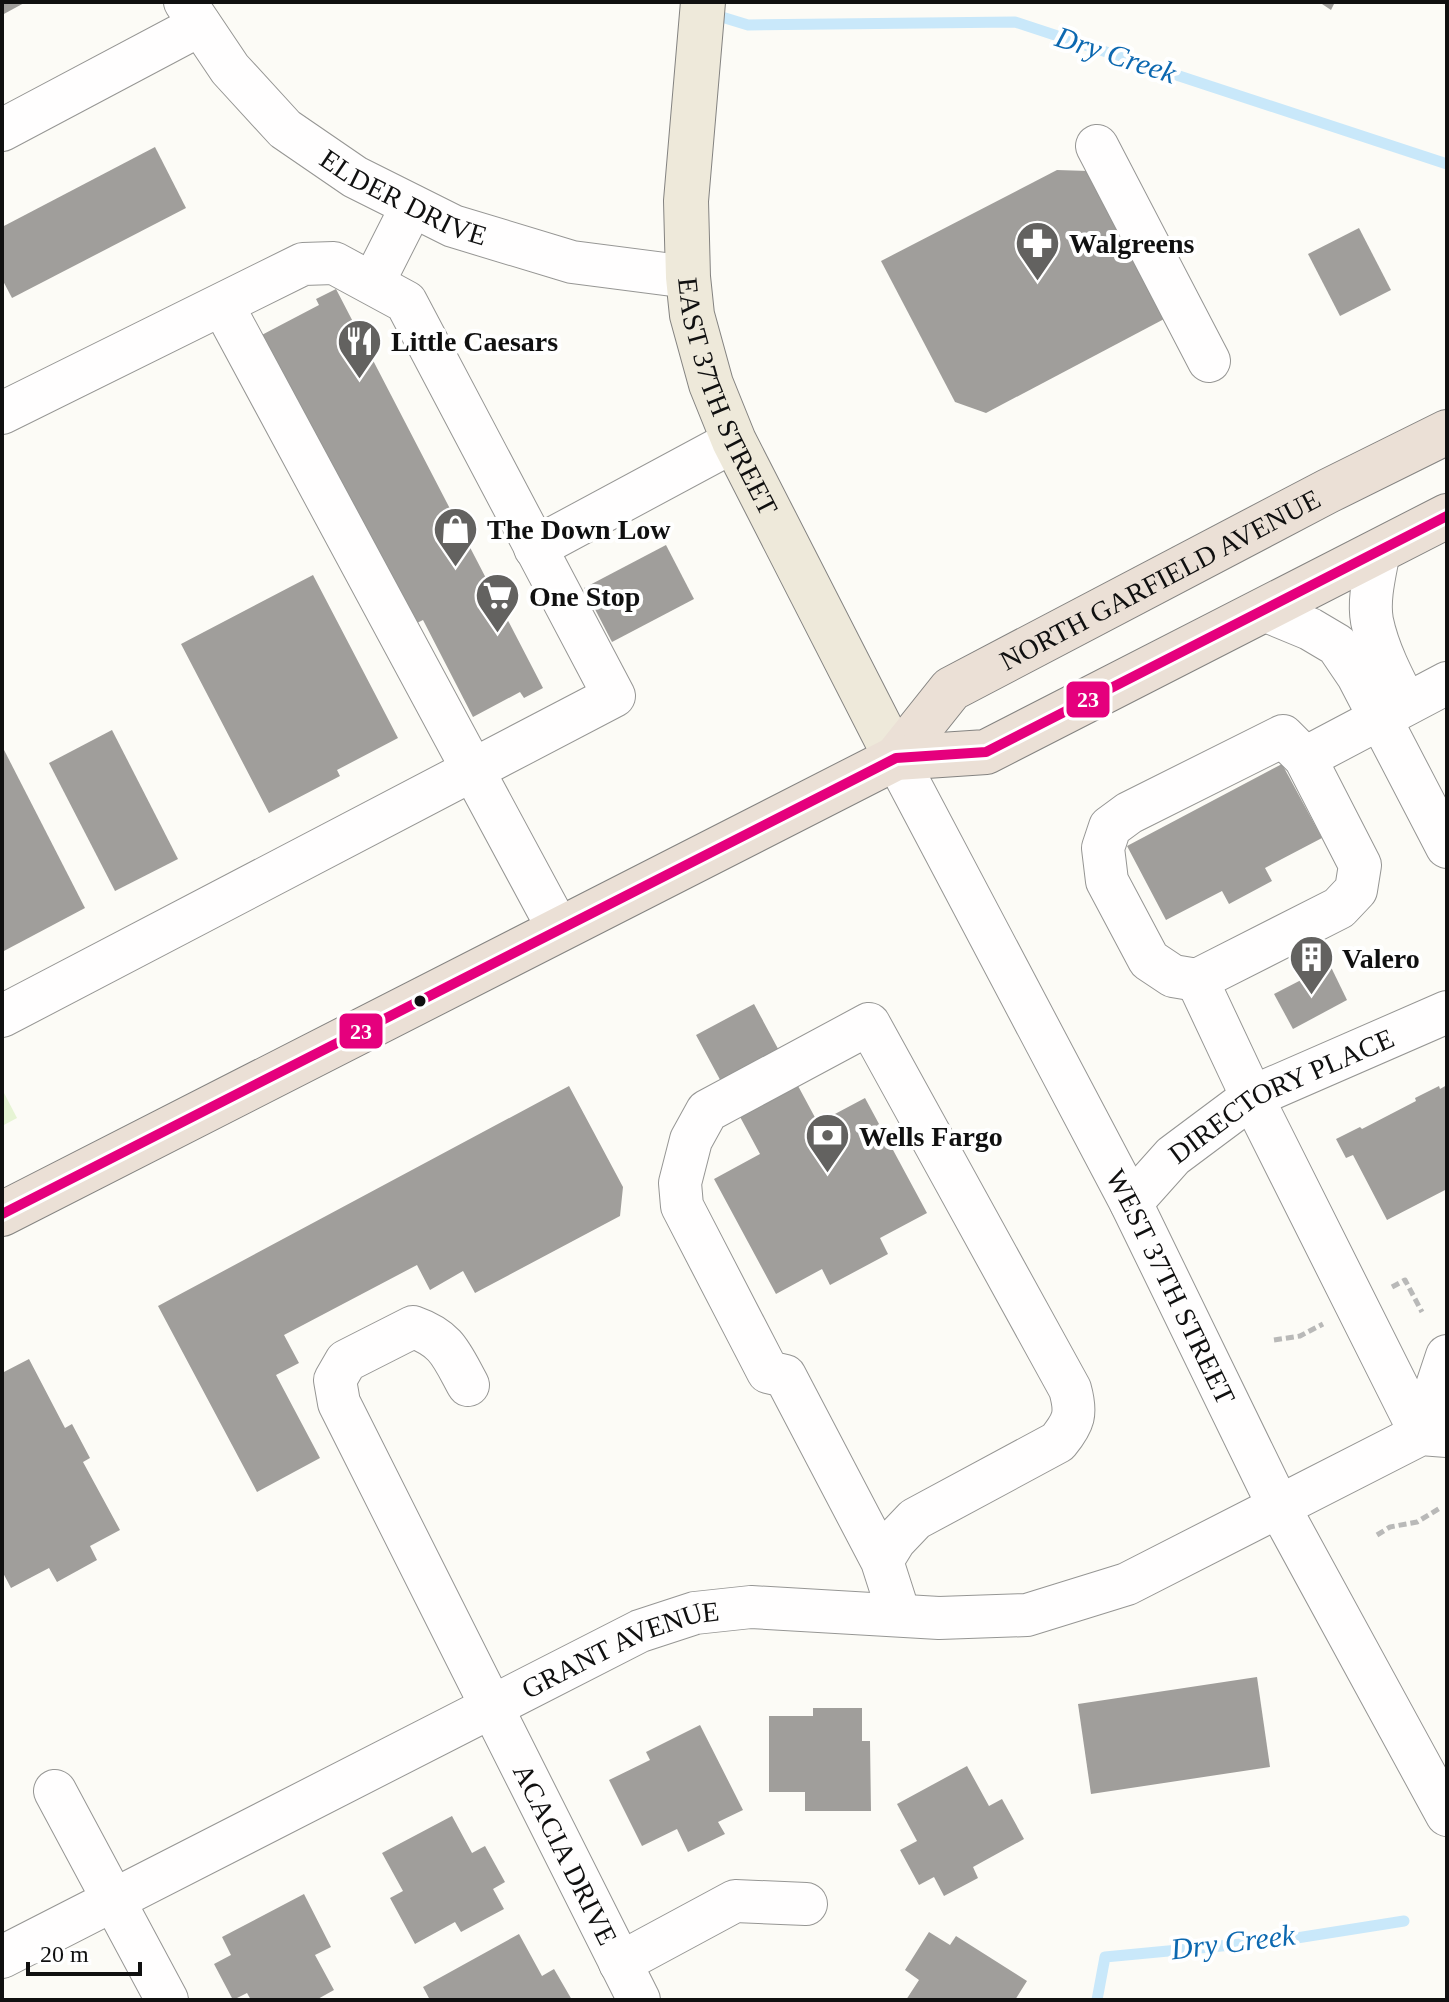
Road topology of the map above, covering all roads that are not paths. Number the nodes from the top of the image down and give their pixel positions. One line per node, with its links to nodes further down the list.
1 (703, 2): 6 (main road, EAST 37TH STREET)
2 (193, 14): 3 (street); 5 (street, ELDER DRIVE)
3 (2, 130)
4 (1097, 146): 9 (street)
5 (412, 206): 6 (street, ELDER DRIVE); 7 (street)
6 (688, 277): 12 (main road, EAST 37TH STREET)
7 (373, 283): 8 (street); 14 (street)
8 (223, 306): 10 (street); 21 (street)
9 (1209, 361)
10 (2, 413)
11 (1447, 432): 19 (highway, NORTH GARFIELD AVENUE)
12 (734, 441): 14 (street); 19 (main road, EAST 37TH STREET)
13 (1447, 516): 15 (highway, NORTH GARFIELD AVENUE)
14 (535, 548): 21 (street)
15 (1379, 551): 16 (highway, NORTH GARFIELD AVENUE); 18 (street)
16 (1264, 610): 18 (street); 19 (highway, NORTH GARFIELD AVENUE)
17 (1447, 683): 18 (street)
18 (1393, 711): 20 (street); 22 (street)
19 (896, 758): 23 (highway, NORTH GARFIELD AVENUE); 28 (street, WEST 37TH STREET)
20 (1305, 758): 24 (street); 24 (street)
21 (473, 770): 23 (street); 26 (street)
22 (1447, 847)
23 (559, 930): 29 (highway, NORTH GARFIELD AVENUE)
24 (1197, 980): 27 (street)
25 (1447, 1012): 27 (street, DIRECTORY PLACE)
26 (2, 1016)
27 (1252, 1097): 28 (street, DIRECTORY PLACE); 32 (street)
28 (1131, 1203): 33 (street, WEST 37TH STREET)
29 (2, 1214)
30 (1447, 1356): 32 (street)
31 (468, 1385): 36 (street, ACACIA DRIVE)
32 (1434, 1435): 33 (street, GRANT AVENUE)
33 (1279, 1507): 35 (street, GRANT AVENUE); 38 (street, WEST 37TH STREET)
34 (882, 1561): 34 (street); 35 (street)
35 (899, 1614): 36 (street, GRANT AVENUE)
36 (491, 1707): 39 (street, GRANT AVENUE); 42 (street, ACACIA DRIVE)
37 (55, 1791): 39 (street)
38 (1447, 1815)
39 (113, 1900): 41 (street, GRANT AVENUE); 43 (street)
40 (806, 1904): 42 (street)
41 (2, 1957)
42 (620, 1963): 44 (street, ACACIA DRIVE)
43 (167, 2000)
44 (639, 2000)

